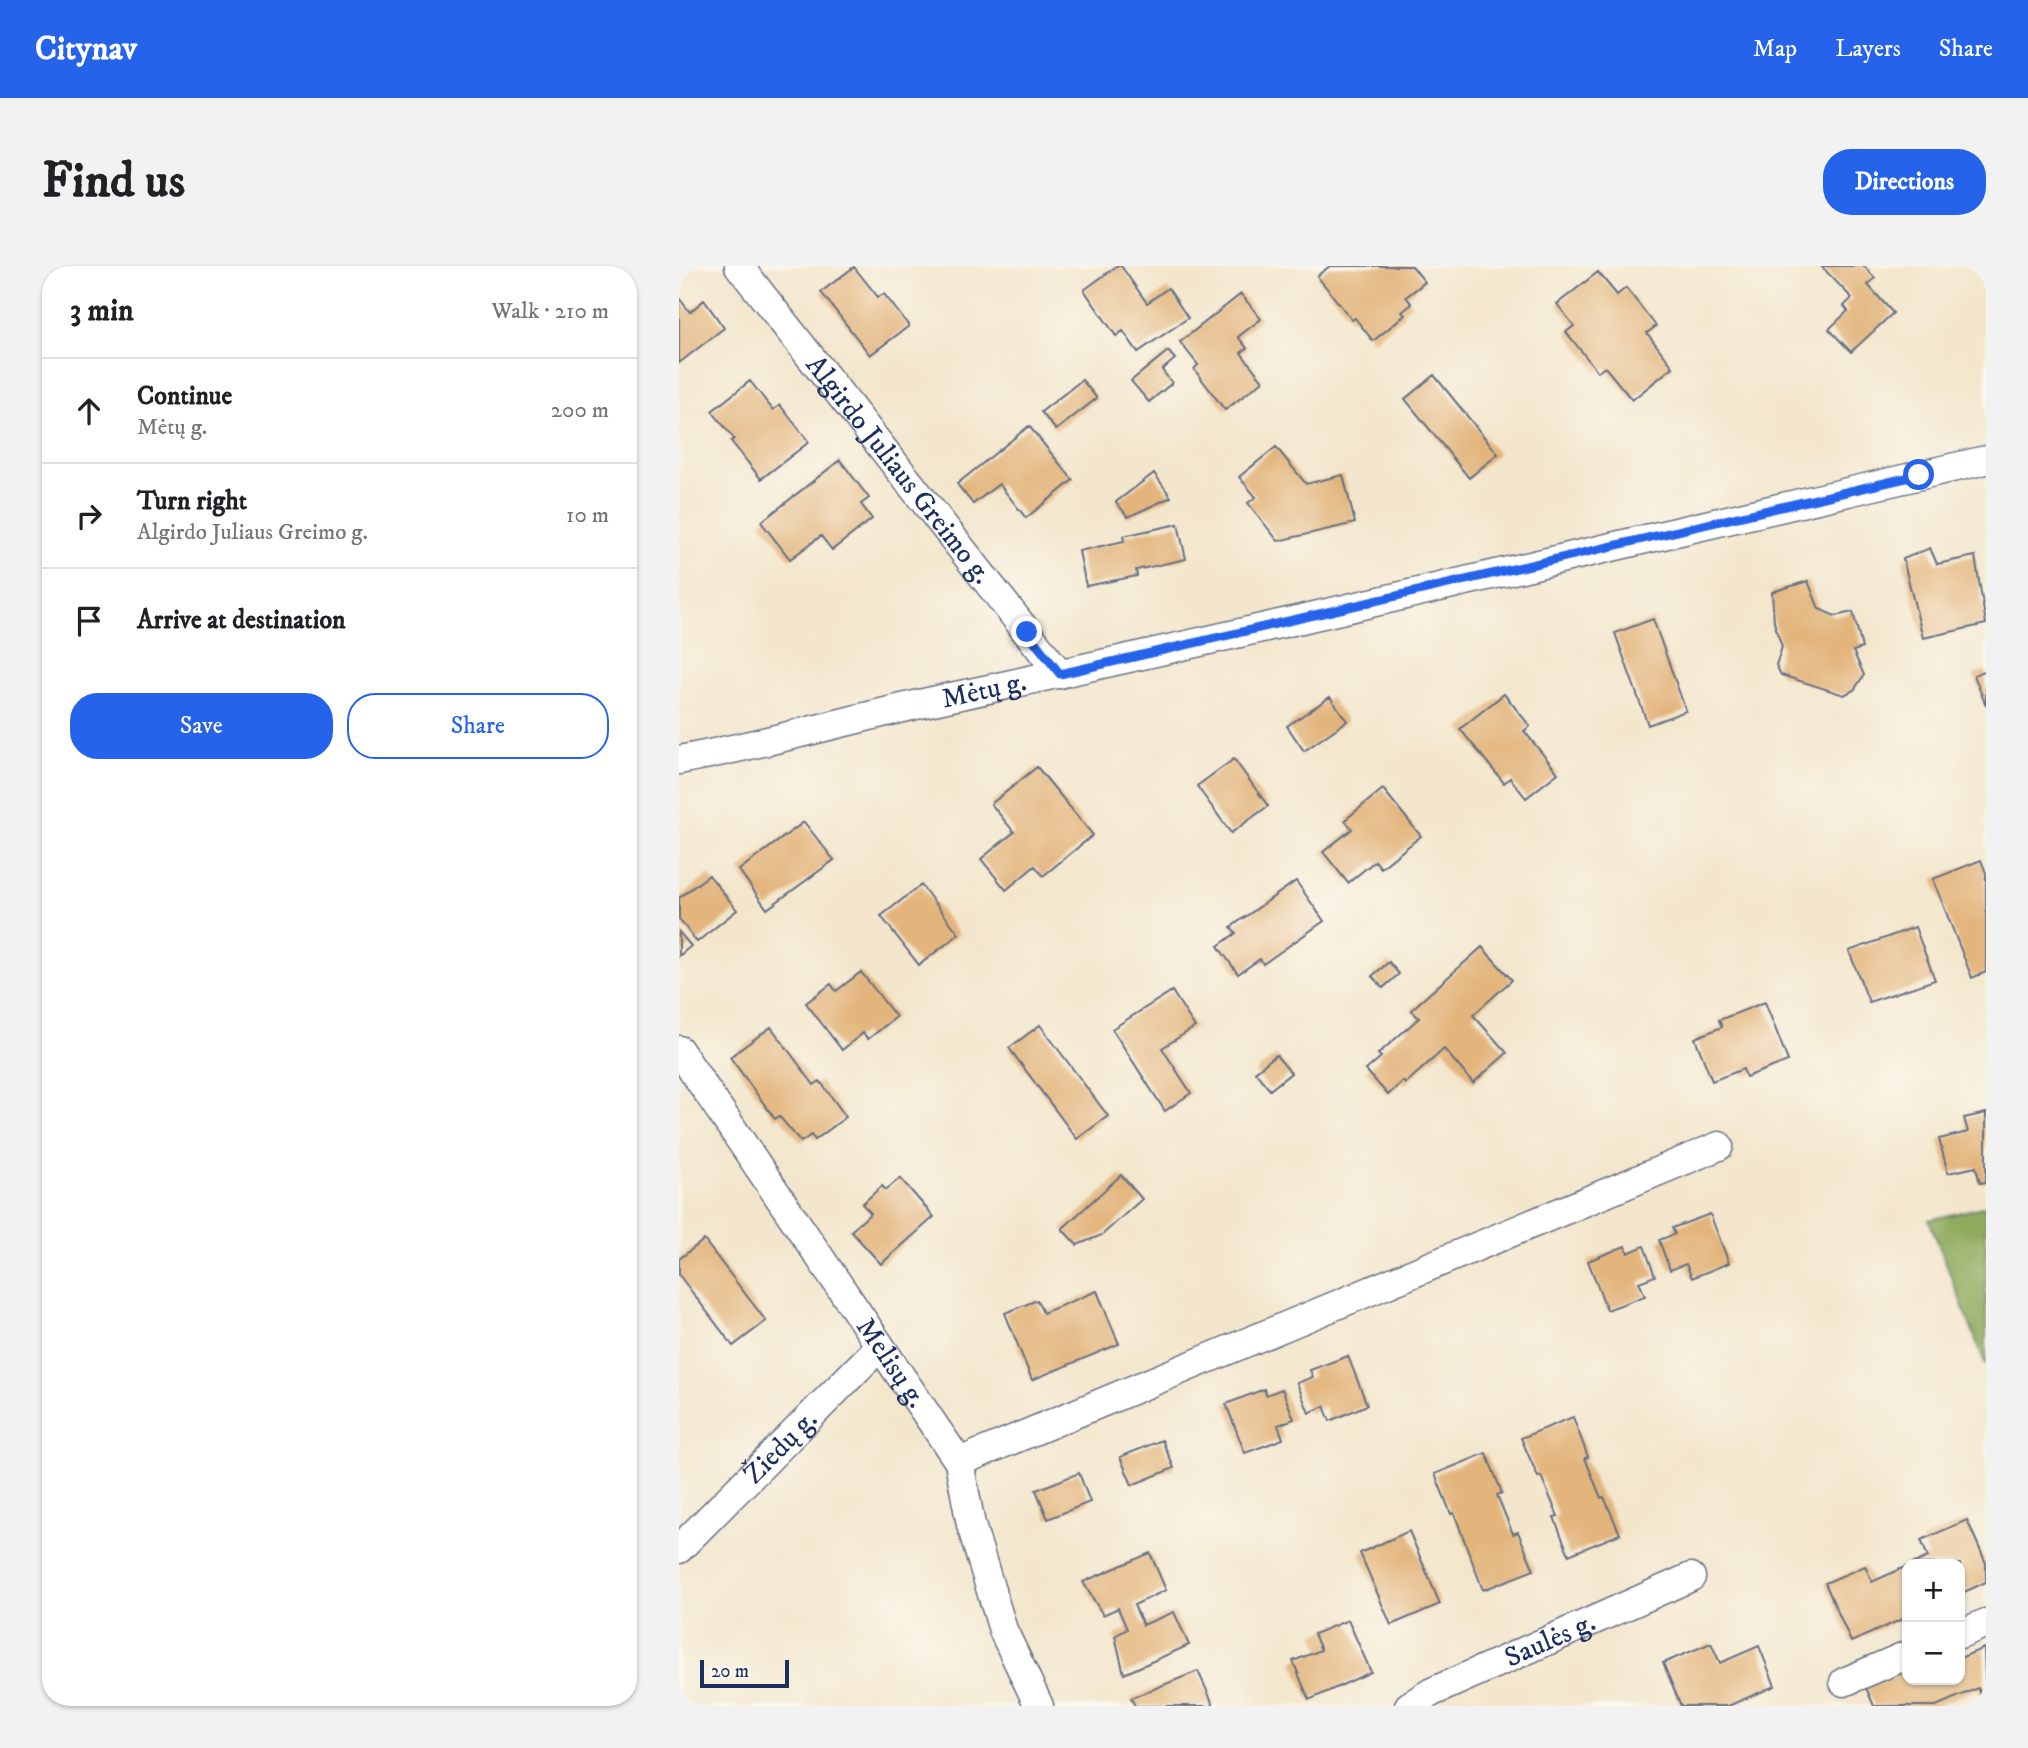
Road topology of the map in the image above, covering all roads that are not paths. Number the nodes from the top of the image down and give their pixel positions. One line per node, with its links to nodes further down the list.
1 (739, 266): 3 (street, Algirdo Juliaus Greimo g.)
2 (1986, 460): 3 (street, Mėtų g.)
3 (1060, 674): 4 (street, Mėtų g.)
4 (679, 760)
5 (679, 1050): 7 (street, Melisų g.)
6 (1719, 1146): 8 (street)
7 (880, 1346): 8 (street, Melisų g.); 9 (street, Žiedų g.)
8 (959, 1462): 15 (street, Melisų g.)
9 (679, 1549)
10 (1691, 1577): 16 (street, Saulės g.)
11 (1986, 1623): 12 (street)
12 (1965, 1632)
13 (1902, 1657): 14 (street)
14 (1844, 1682)
15 (1039, 1706)
16 (1409, 1706)

